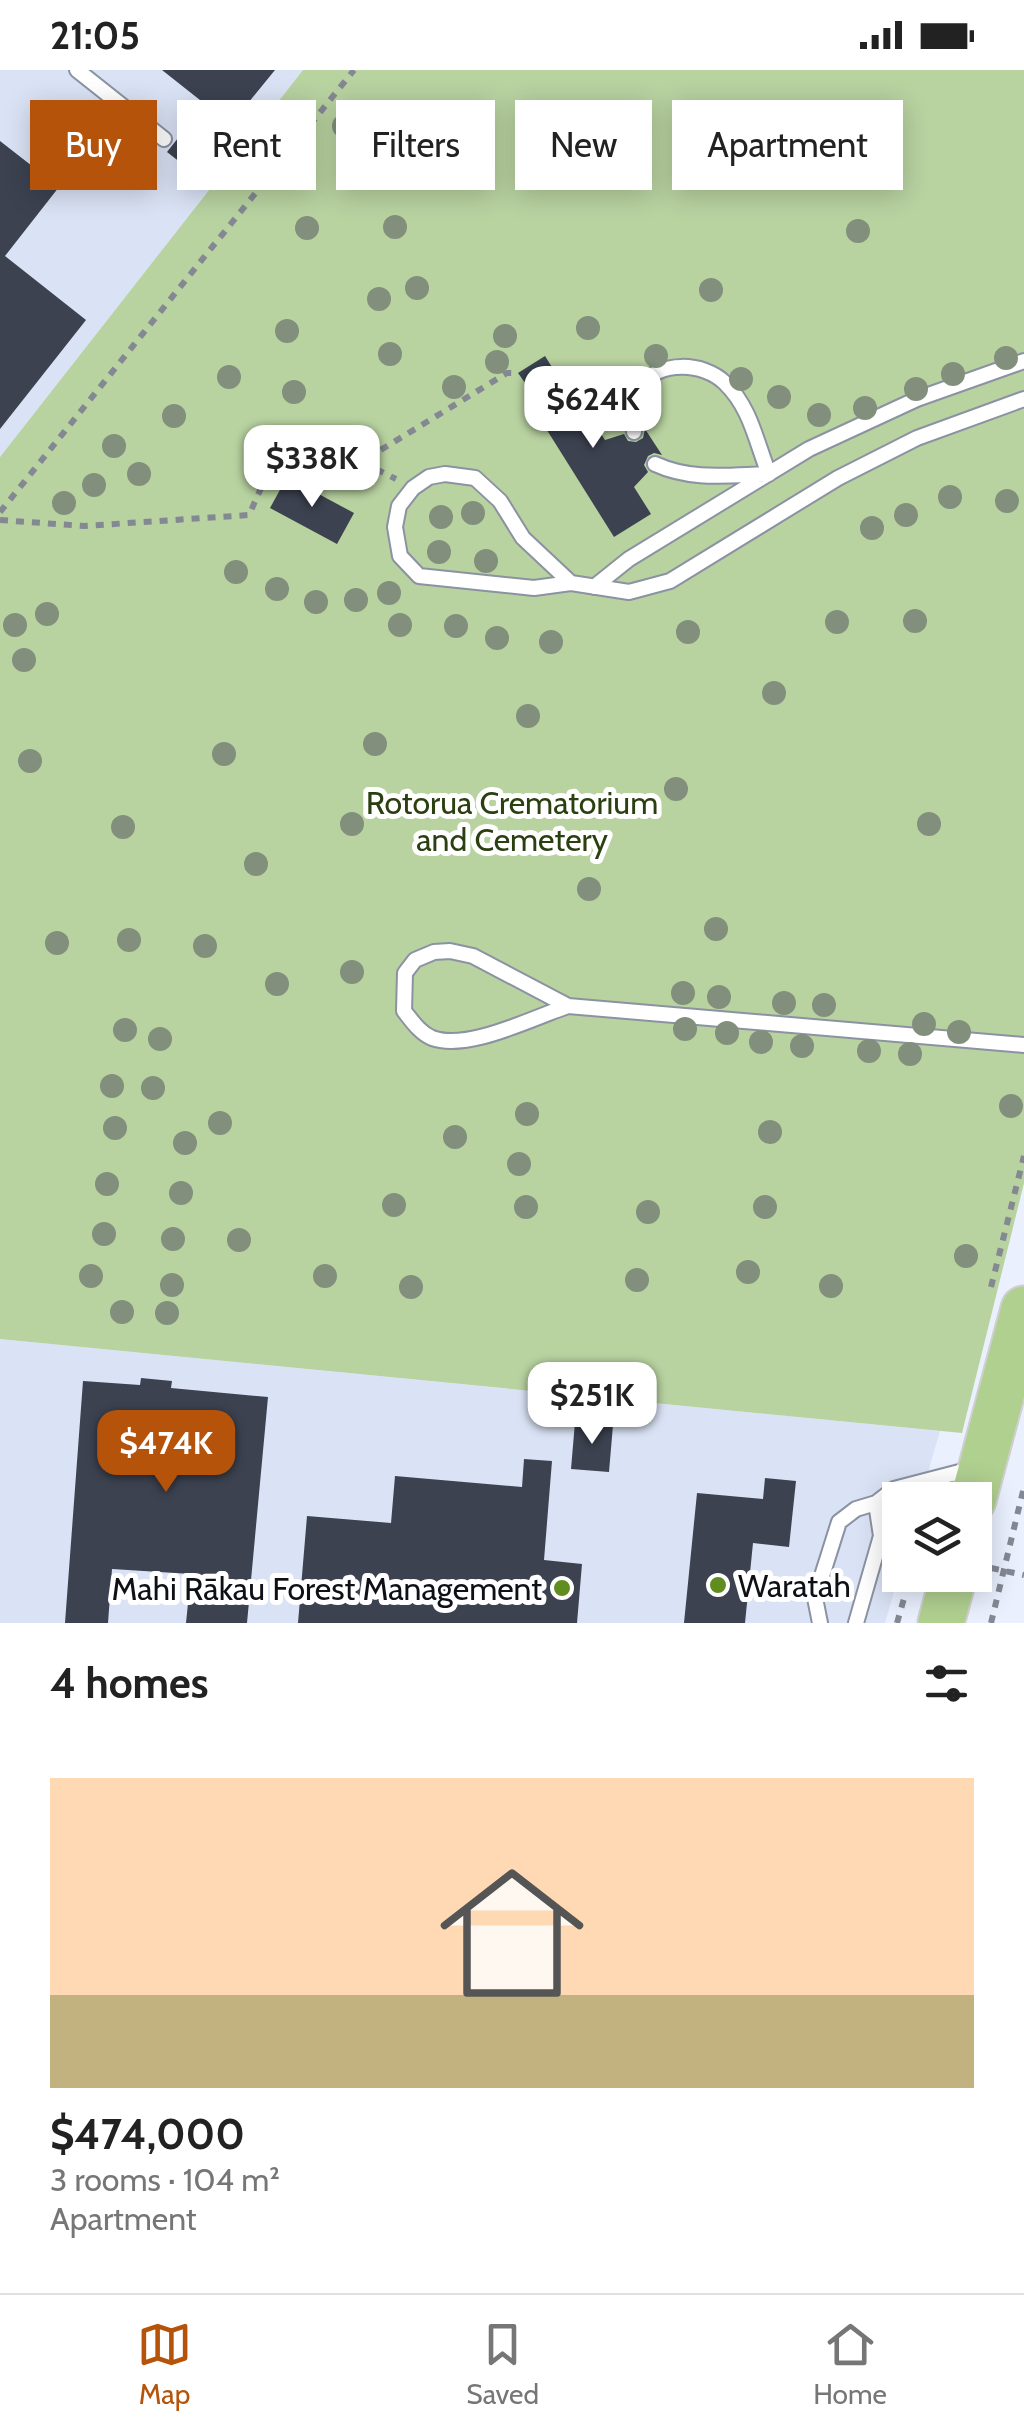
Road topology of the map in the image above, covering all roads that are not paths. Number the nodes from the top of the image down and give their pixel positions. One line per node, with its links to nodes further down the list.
1 (78, 70): 2 (lane)
2 (164, 139)
3 (1024, 361): 7 (lane)
4 (1024, 399): 9 (lane)
5 (634, 432): 7 (lane)
6 (655, 464): 7 (lane)
7 (769, 474): 9 (lane)
8 (571, 584): 8 (lane); 9 (lane)
9 (594, 587)
10 (568, 1006): 10 (lane); 11 (lane)
11 (1024, 1045)
12 (1024, 1309): 13 (highway)
13 (977, 1482)
14 (882, 1498): 15 (lane)
15 (876, 1503): 17 (lane); 18 (lane)
16 (950, 1592): 19 (highway)
17 (820, 1623)
18 (856, 1623)
19 (942, 1623)

